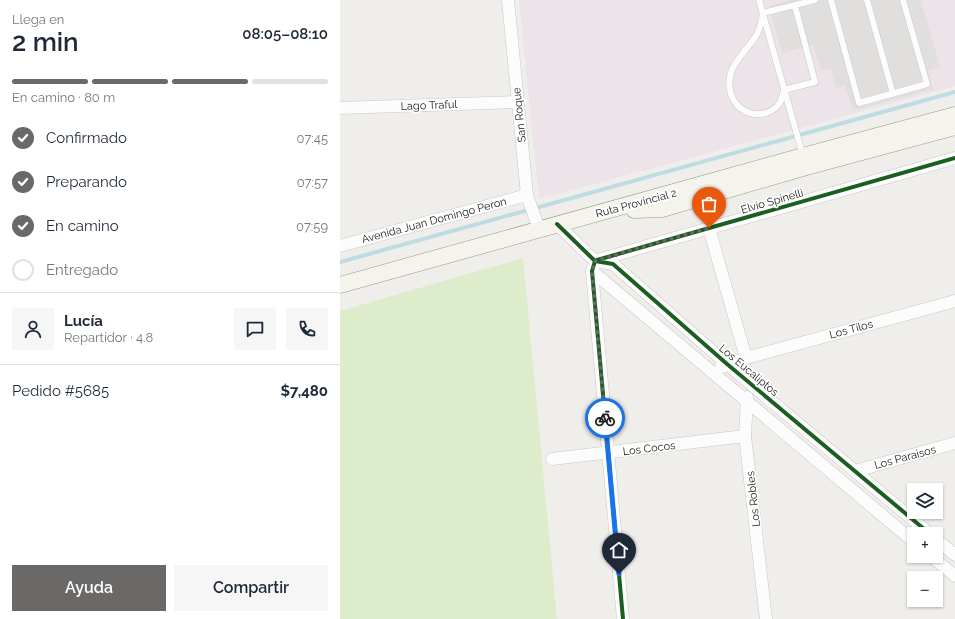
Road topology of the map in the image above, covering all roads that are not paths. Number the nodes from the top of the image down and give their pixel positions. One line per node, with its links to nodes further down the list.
1 (508, 0): 11 (street, San Roque)
2 (759, 0): 8 (lane)
3 (815, 0): 7 (lane)
4 (831, 0): 10 (lane)
5 (867, 0): 10 (lane)
6 (903, 0): 10 (lane)
7 (795, 6): 8 (lane); 9 (lane)
8 (763, 13): 9 (lane); 9 (lane)
9 (784, 90): 15 (lane)
10 (893, 94)
11 (518, 102): 12 (street, Lago Traful); 17 (street, San Roque)
12 (340, 108)
13 (955, 115): 15 (main road, Ruta Provincial 2)
14 (955, 127): 15 (main road)
15 (805, 161): 18 (main road, Ruta Provincial 2)
16 (954, 161): 19 (street, Elvio Spinelli)
17 (527, 195): 20 (street, San Roque); 21 (street, Avenida Juan Domingo Peron)
18 (557, 224): 20 (main road, Ruta Provincial 2); 22 (street)
19 (709, 228): 22 (street, Elvio Spinelli); 25 (street)
20 (539, 229): 23 (main road, Ruta Provincial 2)
21 (340, 246)
22 (593, 266): 26 (street, Los Eucaliptos); 27 (street); 32 (street)
23 (340, 285)
24 (955, 301): 25 (street, Los Tilos)
25 (746, 358): 26 (street)
26 (726, 364): 27 (street); 28 (street, Los Eucaliptos)
27 (711, 372): 29 (street)
28 (747, 380): 29 (street, Los Robles); 34 (street, Los Eucaliptos)
29 (747, 402): 30 (street, Los Robles); 36 (street)
30 (745, 436): 32 (street, Los Cocos); 42 (street, Los Robles)
31 (955, 443): 34 (street, Los Paraisos)
32 (608, 453): 33 (street, Los Cocos); 41 (street)
33 (552, 459)
34 (855, 471): 35 (street, Los Eucaliptos)
35 (922, 527)
36 (907, 536)
37 (943, 545): 38 (street)
38 (955, 555)
39 (939, 563): 40 (street)
40 (955, 576)
41 (623, 619)
42 (766, 619)

